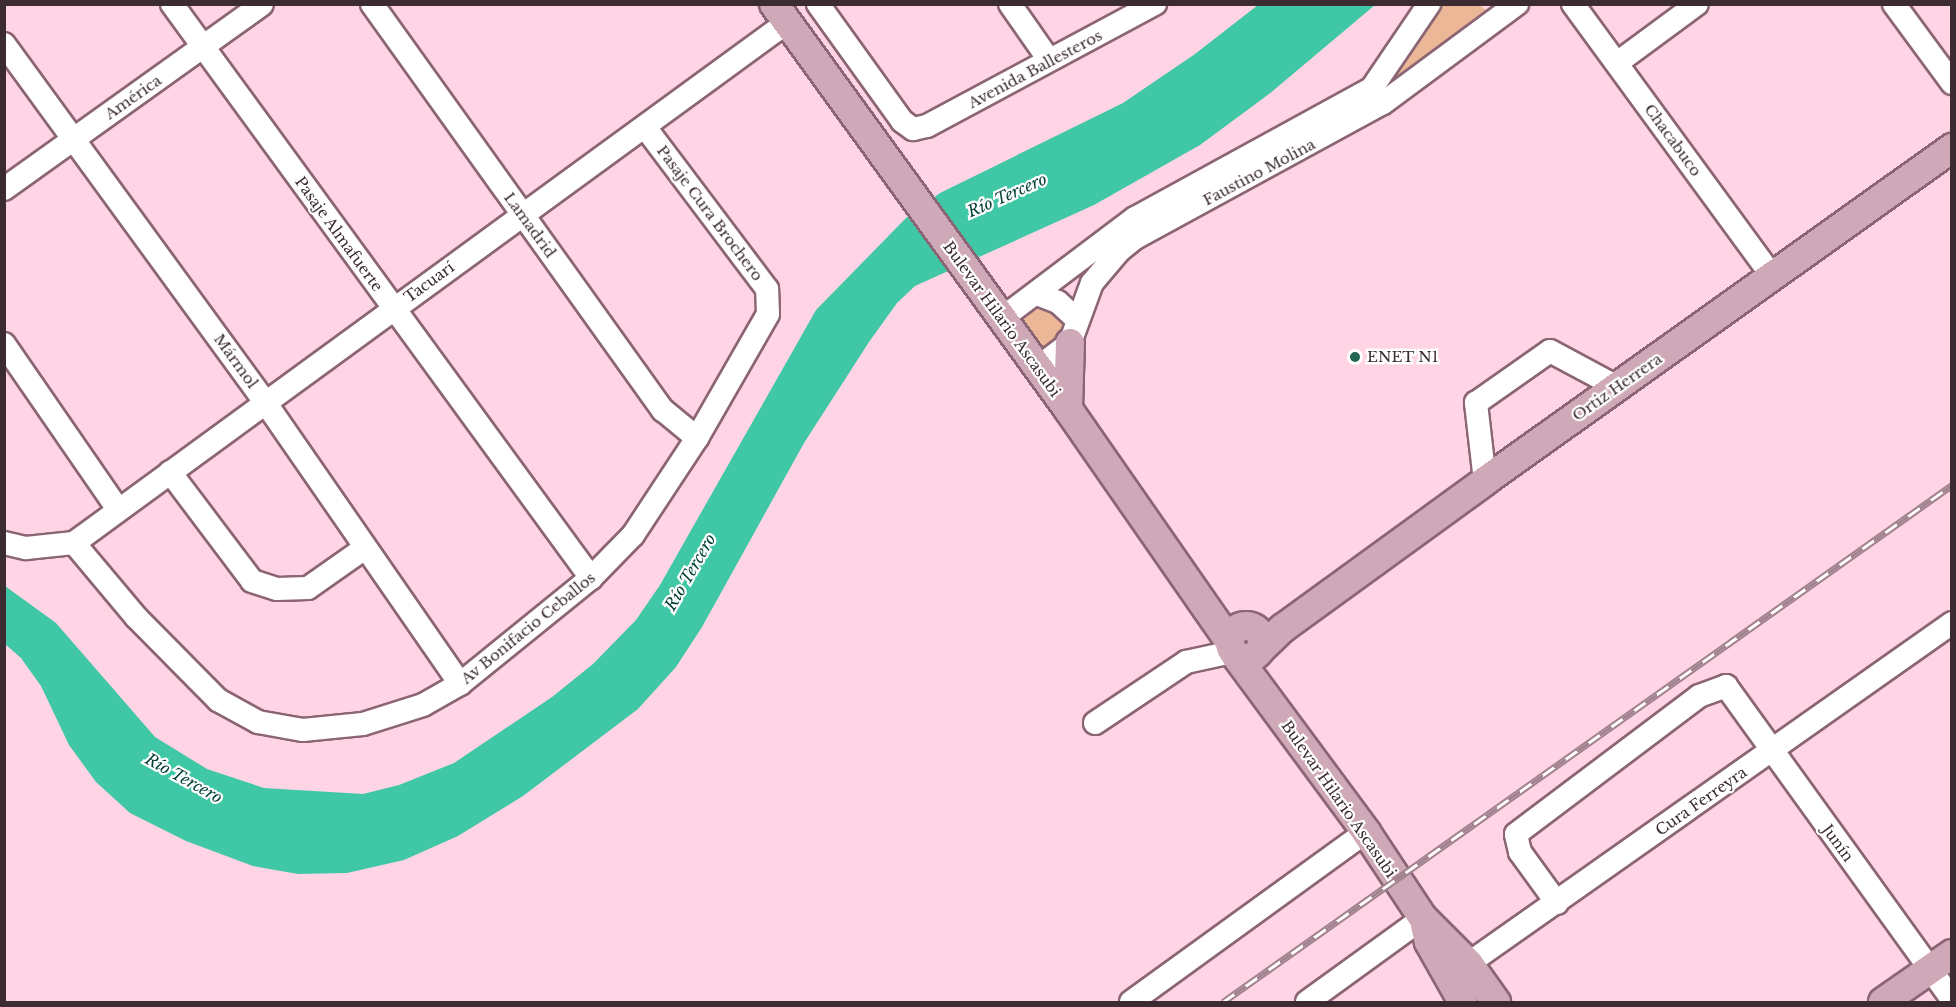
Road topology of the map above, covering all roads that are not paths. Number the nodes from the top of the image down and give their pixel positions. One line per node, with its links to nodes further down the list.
1 (172, 4): 14 (street, Pasaje Almafuerte)
2 (262, 4): 14 (street, América)
3 (372, 4): 22 (street, Lamadrid)
4 (818, 4): 15 (street, Avenida Ballesteros)
5 (1010, 4): 15 (street)
6 (1155, 4): 15 (street, Avenida Ballesteros)
7 (1429, 4): 24 (street, Faustino Molina)
8 (1573, 4): 16 (street, Chacabuco)
9 (1697, 4): 16 (street)
10 (1894, 4): 17 (street)
11 (1509, 6): 28 (street, Faustino Molina)
12 (780, 14): 18 (street, Tacuarí); 27 (main road, Bulevar Hilario Ascasubi)
13 (4, 44): 19 (street, Mármol)
14 (203, 47): 19 (street, América); 26 (street, Pasaje Almafuerte)
15 (1049, 60)
16 (1617, 63): 23 (street, Chacabuco)
17 (1952, 83)
18 (645, 127): 22 (street, Tacuarí); 25 (street, Pasaje Cura Brochero)
19 (74, 138): 21 (street, América); 32 (street, Mármol)
20 (1952, 148): 23 (main road, Ortiz Herrera)
21 (4, 189)
22 (523, 214): 26 (street, Tacuarí); 34 (street, Lamadrid)
23 (1772, 276): 31 (main road, Ortiz Herrera)
24 (1037, 294): 27 (street, Faustino Molina); 28 (street)
25 (771, 302): 34 (street, Av Bonifacio Ceballos)
26 (393, 309): 32 (street, Tacuarí); 41 (street, Pasaje Almafuerte)
27 (1001, 320): 30 (main road, Bulevar Hilario Ascasubi)
28 (1073, 331): 30 (street, Faustino Molina); 33 (main road)
29 (4, 344): 37 (street)
30 (1037, 368): 33 (main road, Bulevar Hilario Ascasubi)
31 (1617, 387): 36 (main road, Ortiz Herrera); 36 (street)
32 (265, 402): 35 (street, Tacuarí); 40 (street, Mármol)
33 (1068, 409): 43 (main road, Bulevar Hilario Ascasubi)
34 (697, 438): 41 (street, Av Bonifacio Ceballos)
35 (170, 472): 37 (street, Tacuarí); 40 (street)
36 (1485, 481): 43 (main road, Ortiz Herrera)
37 (118, 509): 39 (street, Tacuarí)
38 (4, 543): 39 (street)
39 (74, 543): 44 (street, Av Bonifacio Ceballos)
40 (365, 548): 44 (street, Mármol)
41 (591, 578): 44 (street, Av Bonifacio Ceballos)
42 (1952, 623): 46 (street, Cura Ferreyra)
43 (1246, 644): 45 (street); 47 (main road, Bulevar Hilario Ascasubi)
44 (460, 684)
45 (1095, 723)
46 (1773, 751): 48 (street, Cura Ferreyra); 48 (street, Junín); 50 (street, Junín)
47 (1366, 832): 49 (main road, Bulevar Hilario Ascasubi); 53 (street)
48 (1557, 903): 51 (street, Cura Ferreyra)
49 (1423, 918): 51 (main road, Bulevar Hilario Ascasubi); 54 (street)
50 (1941, 962): 52 (street, Junín); 57 (main road)
51 (1459, 970): 55 (main road, Bulevar Hilario Ascasubi); 56 (main road, Bulevar Hilario Ascasubi)
52 (1952, 999)
53 (1131, 1002)
54 (1307, 1002)
55 (1463, 1002)
56 (1496, 1002)
57 (1883, 1002)

